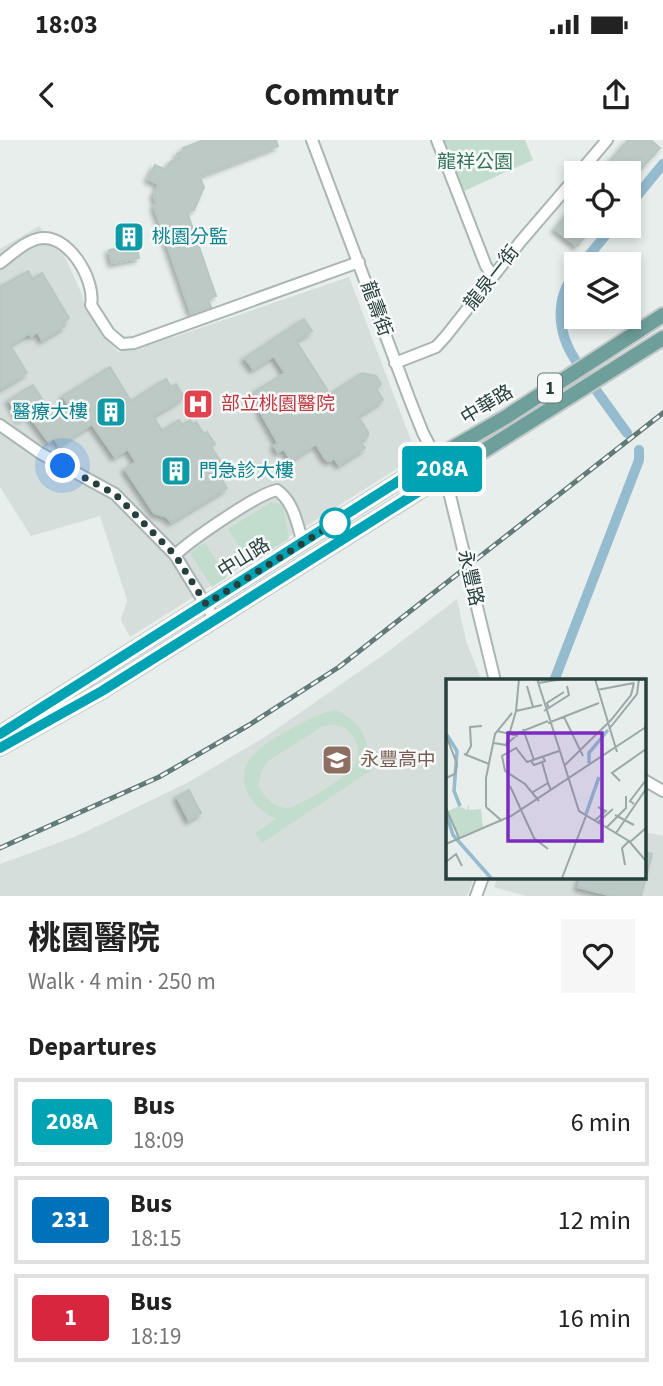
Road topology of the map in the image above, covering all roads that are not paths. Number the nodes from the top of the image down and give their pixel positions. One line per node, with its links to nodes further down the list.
1 (312, 140): 7 (street, 龍壽街)
2 (437, 140): 8 (street)
3 (607, 140): 4 (street, 龍泉一街)
4 (589, 161)
5 (564, 191): 8 (street, 龍泉一街)
6 (0, 262): 7 (street)
7 (359, 262): 11 (street, 龍壽街)
8 (494, 276): 11 (street, 龍泉一街)
9 (663, 315): 13 (main road, 中華路 / 1)
10 (663, 338): 14 (main road, 中華路 / 1)
11 (395, 363): 13 (street, 龍壽街)
12 (0, 425): 16 (street)
13 (435, 458): 14 (street, 龍壽街); 15 (main road, 中山路 / 1)
14 (445, 475): 18 (main road, 中山路 / 1); 19 (street, 永豐路)
15 (303, 543): 16 (street); 17 (main road, 中山路 / 1)
16 (175, 555): 17 (street)
17 (206, 604): 18 (street); 20 (main road, 中山路 / 1)
18 (215, 620): 21 (main road, 中山路 / 1)
19 (494, 679)
20 (0, 734)
21 (0, 748)
22 (646, 781): 23 (street)
23 (663, 791)
24 (483, 878): 25 (street)
25 (476, 896)

